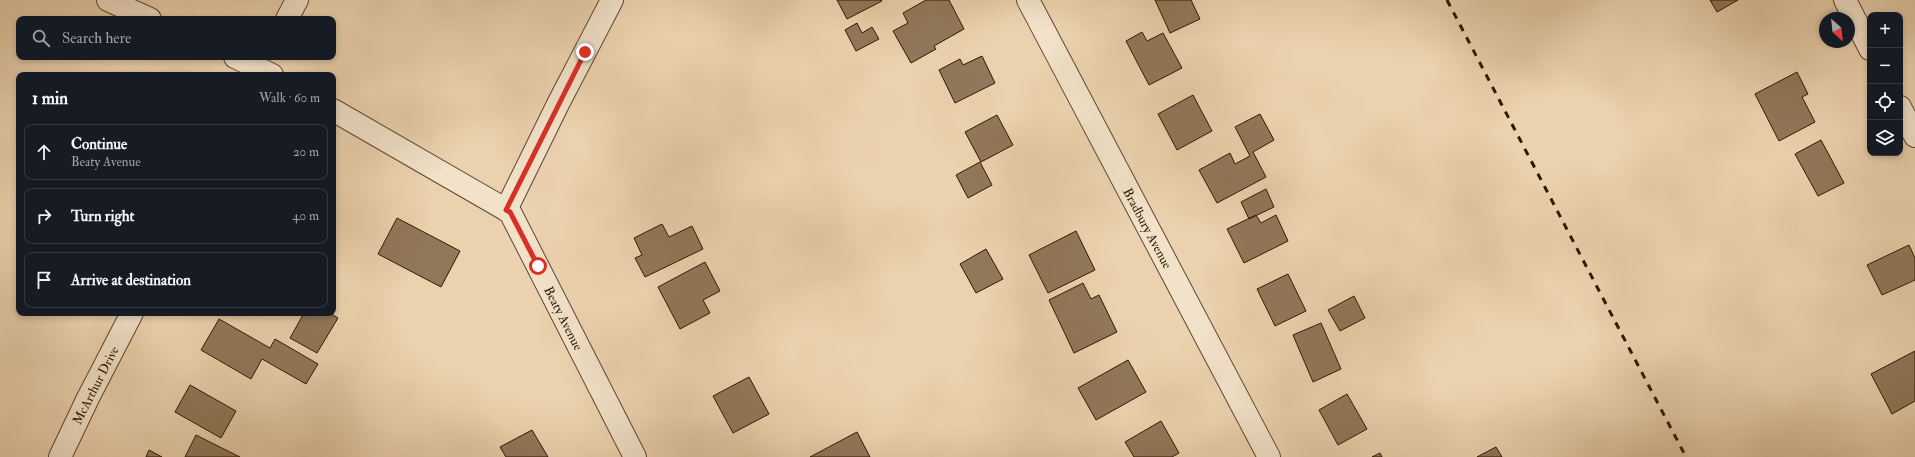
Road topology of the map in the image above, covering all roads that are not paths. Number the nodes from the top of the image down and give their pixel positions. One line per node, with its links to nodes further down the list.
1 (108, 0): 6 (street)
2 (297, 0): 7 (street)
3 (612, 0): 14 (street)
4 (1028, 0): 18 (street, Bradbury Avenue)
5 (1845, 0): 8 (street)
6 (143, 16)
7 (289, 16)
8 (1869, 48)
9 (242, 60): 10 (street)
10 (264, 69)
11 (336, 112): 14 (street, Beaty Avenue)
12 (1903, 113): 13 (street)
13 (1915, 136)
14 (506, 210): 17 (street, Beaty Avenue)
15 (130, 316): 16 (street, McArthur Drive)
16 (60, 457)
17 (635, 457)
18 (1269, 457)

